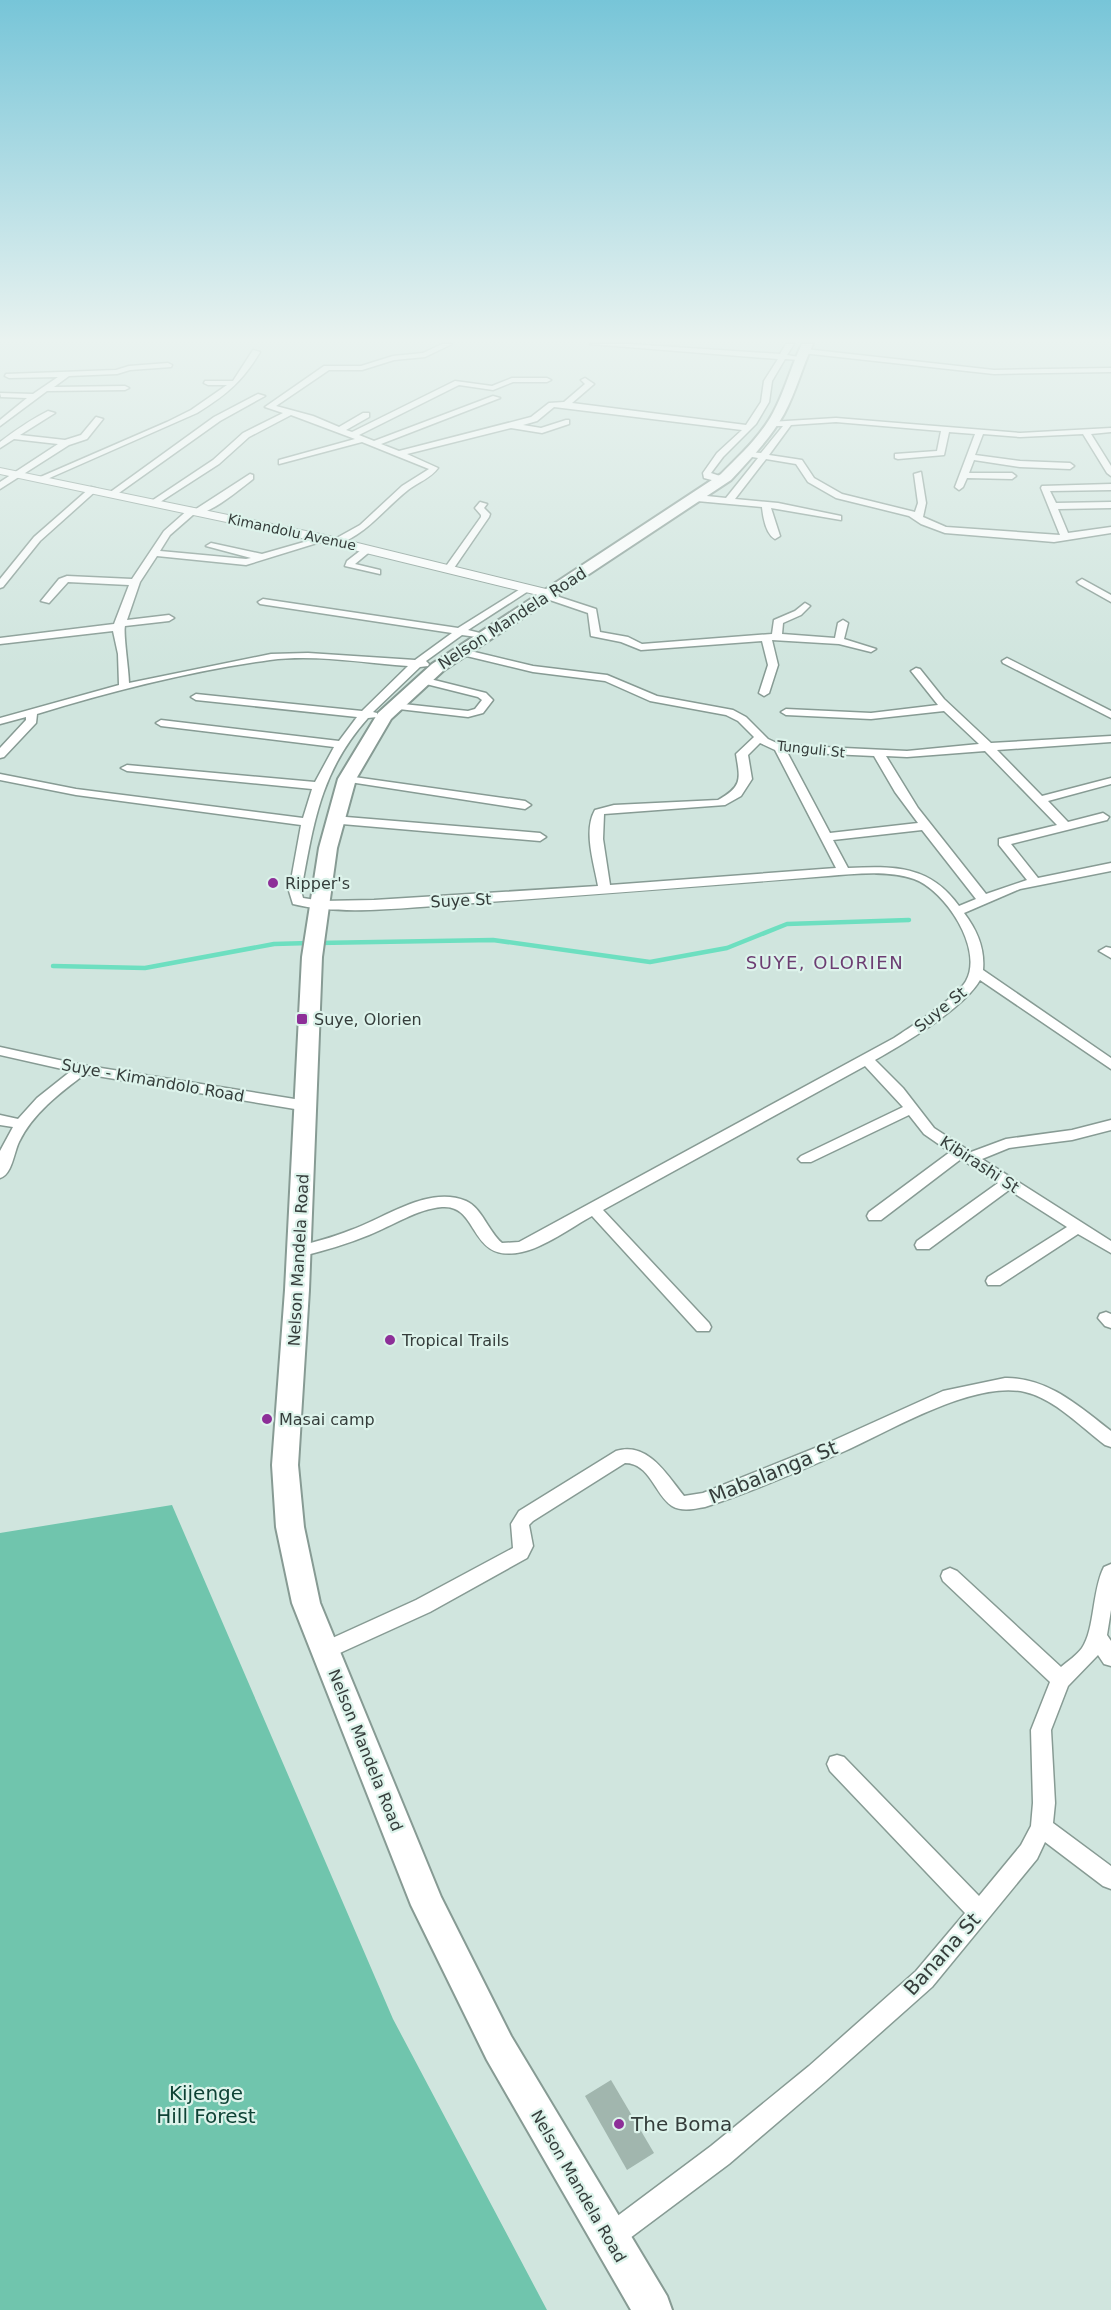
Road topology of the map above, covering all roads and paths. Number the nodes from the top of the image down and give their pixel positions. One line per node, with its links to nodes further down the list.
1 (52, 452): 21 (street)
2 (103, 452): 27 (street)
3 (171, 452): 33 (street)
4 (228, 452): 35 (street)
5 (320, 452): 18 (street)
6 (397, 452): 14 (street)
7 (405, 452): 14 (street)
8 (723, 452): 28 (street)
9 (759, 452): 15 (main road, Nelson Mandela Road)
10 (760, 452): 15 (street)
11 (941, 452): 16 (street)
12 (973, 452): 17 (street)
13 (1098, 452): 22 (street)
14 (400, 453): 47 (street)
15 (757, 455): 28 (main road, Nelson Mandela Road); 36 (street); 43 (street)
16 (898, 456)
17 (971, 457): 19 (street); 24 (street)
18 (282, 462)
19 (1070, 466)
20 (0, 471): 21 (street, Kimandolu Avenue)
21 (17, 473): 27 (street, Kimandolu Avenue); 29 (street)
22 (1111, 473)
23 (918, 474): 43 (street)
24 (964, 475): 25 (street); 31 (street)
25 (1012, 476)
26 (250, 477): 41 (street)
27 (42, 478): 32 (street, Kimandolu Avenue)
28 (723, 480): 34 (main road, Nelson Mandela Road)
29 (0, 486)
30 (1111, 487): 40 (street)
31 (959, 488)
32 (94, 489): 33 (street, Kimandolu Avenue); 56 (street)
33 (113, 493): 35 (street, Kimandolu Avenue)
34 (697, 498): 36 (street); 58 (main road, Nelson Mandela Road)
35 (154, 502): 41 (street, Kimandolu Avenue)
36 (728, 502): 38 (street)
37 (483, 504): 52 (street)
38 (766, 505): 42 (street); 45 (street)
39 (1111, 505): 40 (street)
40 (1052, 506): 46 (street)
41 (195, 511): 47 (street, Kimandolu Avenue); 50 (street)
42 (838, 518)
43 (918, 518): 46 (street)
44 (1111, 530): 46 (street)
45 (775, 536)
46 (1066, 538)
47 (330, 540): 49 (street, Kimandolu Avenue); 51 (street)
48 (211, 546): 51 (street)
49 (368, 549): 52 (street, Kimandolu Avenue); 53 (street)
50 (155, 553): 51 (street); 54 (street)
51 (264, 558)
52 (449, 569): 57 (street, Kimandolu Avenue)
53 (377, 572)
54 (135, 582): 60 (street); 65 (street)
55 (1082, 582): 59 (street)
56 (0, 585)
57 (528, 588): 58 (street, Kimandolu Avenue); 66 (street)
58 (545, 594): 67 (main road, Nelson Mandela Road); 68 (street)
59 (1111, 599)
60 (46, 601)
61 (263, 602): 66 (street)
62 (805, 606): 68 (street)
63 (169, 618): 65 (street)
64 (843, 623): 70 (street)
65 (119, 626): 69 (street); 78 (street)
66 (460, 631): 67 (street); 74 (street)
67 (480, 636): 72 (main road, Nelson Mandela Road)
68 (771, 637): 70 (street); 79 (street)
69 (0, 641)
70 (839, 641): 71 (street)
71 (871, 649)
72 (458, 651): 75 (main road, Nelson Mandela Road); 89 (street, Tunguli St)
73 (1007, 661): 86 (street)
74 (417, 663): 75 (street); 78 (street); 85 (street)
75 (438, 666): 77 (main road, Nelson Mandela Road)
76 (916, 671): 81 (street)
77 (422, 680): 83 (main road, Nelson Mandela Road); 83 (street)
78 (124, 688): 82 (street)
79 (764, 693)
80 (196, 697): 85 (street)
81 (944, 708): 84 (street); 92 (street)
82 (32, 711): 87 (street); 95 (street)
83 (389, 711): 85 (street); 98 (main road, Nelson Mandela Road)
84 (786, 712)
85 (365, 714): 91 (street)
86 (1111, 714)
87 (0, 721)
88 (161, 723): 91 (street)
89 (760, 737): 93 (street, Tunguli St); 113 (street)
90 (1110, 738): 92 (street, Tunguli St)
91 (343, 744): 100 (street)
92 (987, 747): 94 (street, Tunguli St); 101 (street)
93 (779, 748): 94 (street, Tunguli St); 109 (street)
94 (879, 754): 107 (street)
95 (0, 755)
96 (127, 768): 100 (street)
97 (0, 777): 105 (street)
98 (347, 779): 102 (street); 104 (main road, Nelson Mandela Road)
99 (1111, 781): 101 (street)
100 (318, 786): 105 (street)
101 (1040, 800): 106 (street)
102 (525, 805)
103 (1103, 817): 106 (street)
104 (334, 820): 108 (street); 115 (main road, Nelson Mandela Road)
105 (309, 822): 115 (street)
106 (1064, 825): 112 (street)
107 (927, 826): 109 (street); 114 (street)
108 (540, 837)
109 (826, 837): 111 (street)
110 (1111, 867): 112 (street)
111 (845, 873): 113 (street, Suye St); 116 (street, Suye St)
112 (1035, 882): 114 (street)
113 (605, 890): 115 (street, Suye St)
114 (983, 899): 116 (street)
115 (319, 904): 122 (main road, Nelson Mandela Road)
116 (957, 911): 117 (street, Suye St)
117 (976, 970): 119 (street, Suye St); 120 (street)
118 (0, 1051): 121 (street, Suye - Kimandolo Road)
119 (867, 1060): 123 (street, Kibirashi St); 131 (street, Suye St)
120 (1111, 1065)
121 (82, 1069): 122 (street, Suye - Kimandolo Road); 125 (street)
122 (307, 1106): 136 (main road, Nelson Mandela Road)
123 (910, 1109): 127 (street, Kibirashi St); 128 (street)
124 (0, 1120): 125 (street)
125 (20, 1124): 129 (street)
126 (1111, 1125): 127 (street)
127 (965, 1155): 130 (street, Kibirashi St); 132 (street)
128 (806, 1159)
129 (0, 1173)
130 (1009, 1183): 133 (street, Kibirashi St); 134 (street)
131 (593, 1208): 136 (street, Suye St); 138 (street)
132 (875, 1216)
133 (1077, 1228): 135 (street, Kibirashi St); 137 (street)
134 (923, 1245)
135 (1111, 1248)
136 (299, 1252): 143 (main road, Nelson Mandela Road)
137 (994, 1281)
138 (703, 1327)
139 (1111, 1440): 143 (street, Mabalanga St)
140 (1111, 1572): 142 (street, Banana St)
141 (950, 1576): 145 (street)
142 (1097, 1636): 144 (street); 145 (street, Banana St)
143 (324, 1651): 150 (main road, Nelson Mandela Road)
144 (1111, 1658)
145 (1061, 1680): 147 (street, Banana St)
146 (837, 1764): 149 (street)
147 (1042, 1827): 148 (street); 149 (street, Banana St)
148 (1111, 1879)
149 (980, 1913): 150 (street, Banana St)
150 (609, 2238): 151 (main road, Nelson Mandela Road)
151 (653, 2310)

